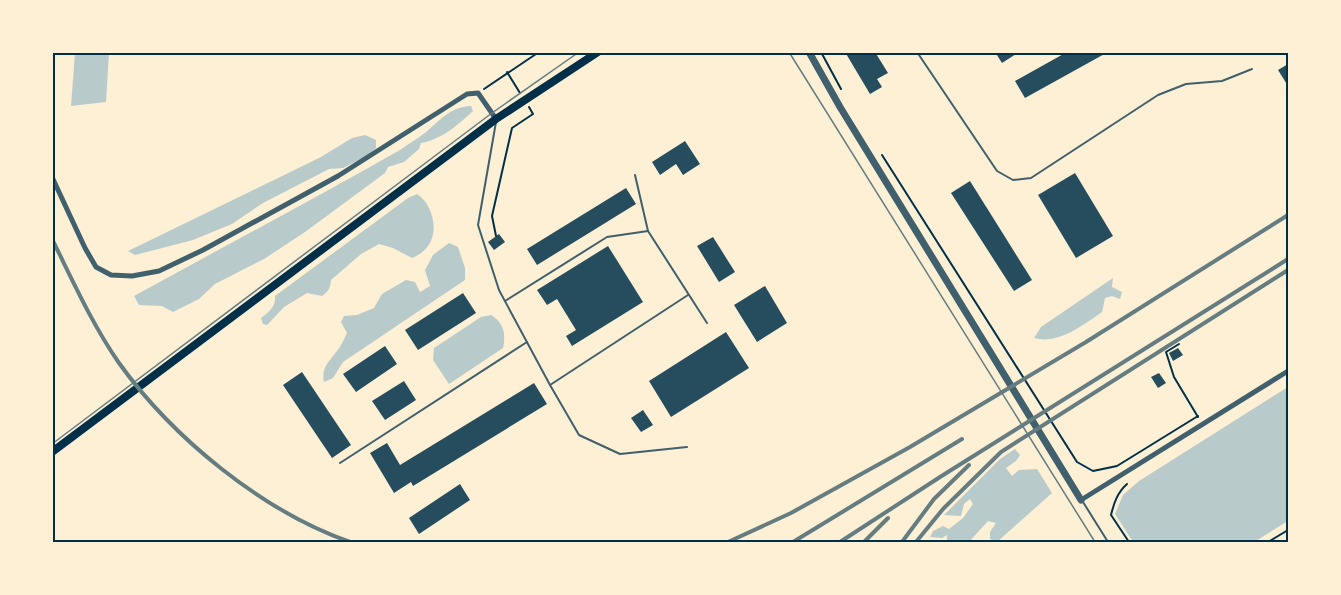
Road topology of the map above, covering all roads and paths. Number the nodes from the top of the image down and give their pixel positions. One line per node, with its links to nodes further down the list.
1 (539, 52): 7 (path)
2 (598, 52): 10 (main road)
3 (809, 52): 28 (street)
4 (821, 52): 8 (path)
5 (917, 52): 6 (lane)
6 (1252, 69)
7 (507, 72): 9 (path); 10 (path)
8 (841, 89)
9 (478, 93): 11 (street); 14 (street)
10 (525, 100): 11 (main road); 16 (path)
11 (496, 119): 18 (lane); 25 (main road)
12 (881, 155): 21 (path)
13 (635, 176): 15 (lane)
14 (52, 177)
15 (648, 231): 17 (lane); 18 (lane)
16 (496, 236)
17 (688, 294): 19 (lane); 23 (lane)
18 (505, 301): 20 (lane)
19 (707, 323)
20 (527, 342): 23 (lane); 26 (lane)
21 (1179, 344)
22 (1288, 371): 28 (street)
23 (550, 385): 24 (lane)
24 (687, 447)
25 (52, 452)
26 (340, 463)
27 (1127, 484): 31 (path)
28 (1081, 500): 30 (lane)
29 (1288, 530): 32 (path)
30 (1108, 543)
31 (1129, 543)
32 (1268, 543)

